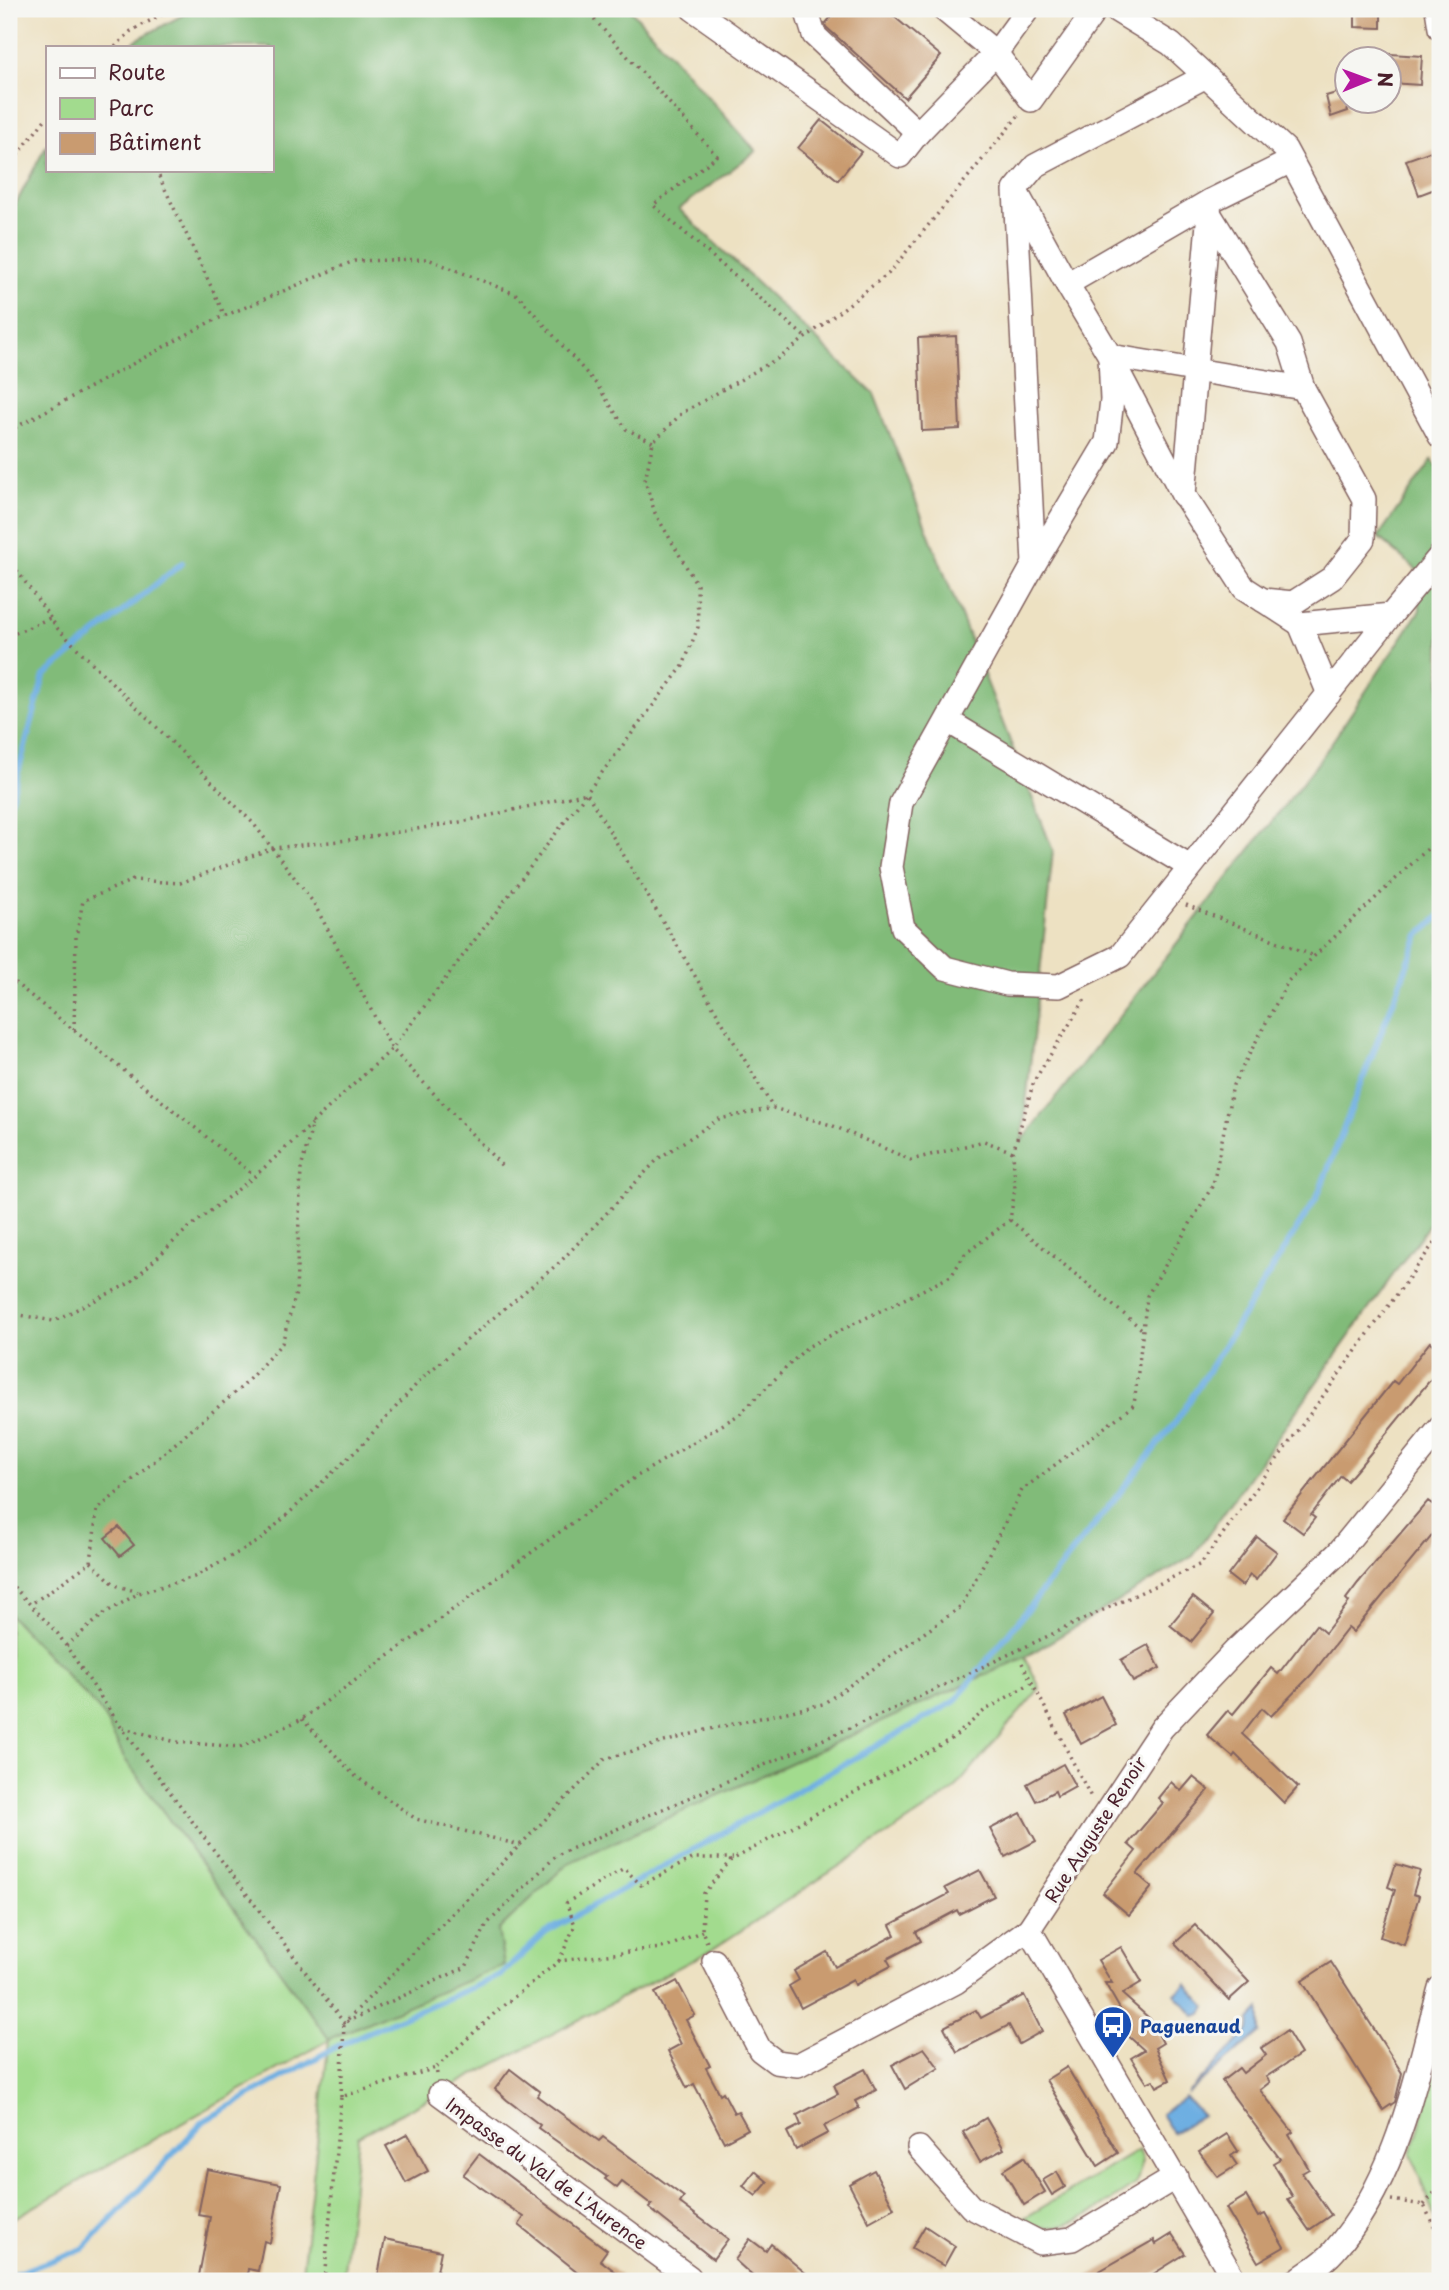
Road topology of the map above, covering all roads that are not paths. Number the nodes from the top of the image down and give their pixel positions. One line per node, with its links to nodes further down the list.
1 (693, 9): 11 (street)
2 (806, 9): 11 (street)
3 (943, 9): 9 (street)
4 (1028, 9): 9 (street)
5 (1096, 9): 9 (street)
6 (1114, 9): 10 (street)
7 (1437, 9): 8 (street)
8 (1440, 28)
9 (996, 53): 11 (street)
10 (1206, 76): 12 (street); 13 (street)
11 (918, 133)
12 (1291, 161): 14 (street); 19 (street)
13 (1015, 190): 15 (street); 22 (street)
14 (1209, 207): 15 (street); 17 (street); 18 (street)
15 (1067, 284): 16 (street)
16 (1111, 356): 17 (street); 20 (street); 22 (street)
17 (1195, 373): 18 (street); 20 (street)
18 (1303, 388): 23 (street)
19 (1440, 436)
20 (1184, 495): 23 (street)
21 (1440, 556): 24 (street)
22 (1034, 564): 27 (street)
23 (1263, 600): 25 (street)
24 (1391, 615): 25 (street); 26 (street)
25 (1300, 624): 26 (street)
26 (1329, 694): 28 (street)
27 (948, 722): 28 (street); 28 (street)
28 (1191, 867)
29 (1440, 1428): 30 (street, Rue Auguste Renoir)
30 (1029, 1929): 31 (street, Rue Auguste Renoir); 35 (street)
31 (714, 1961)
32 (1440, 1988): 38 (street)
33 (440, 2094): 36 (street, Impasse du Val de L'Aurence)
34 (919, 2148): 35 (street)
35 (1176, 2177): 37 (street)
36 (689, 2280)
37 (1235, 2281)
38 (1296, 2281)

